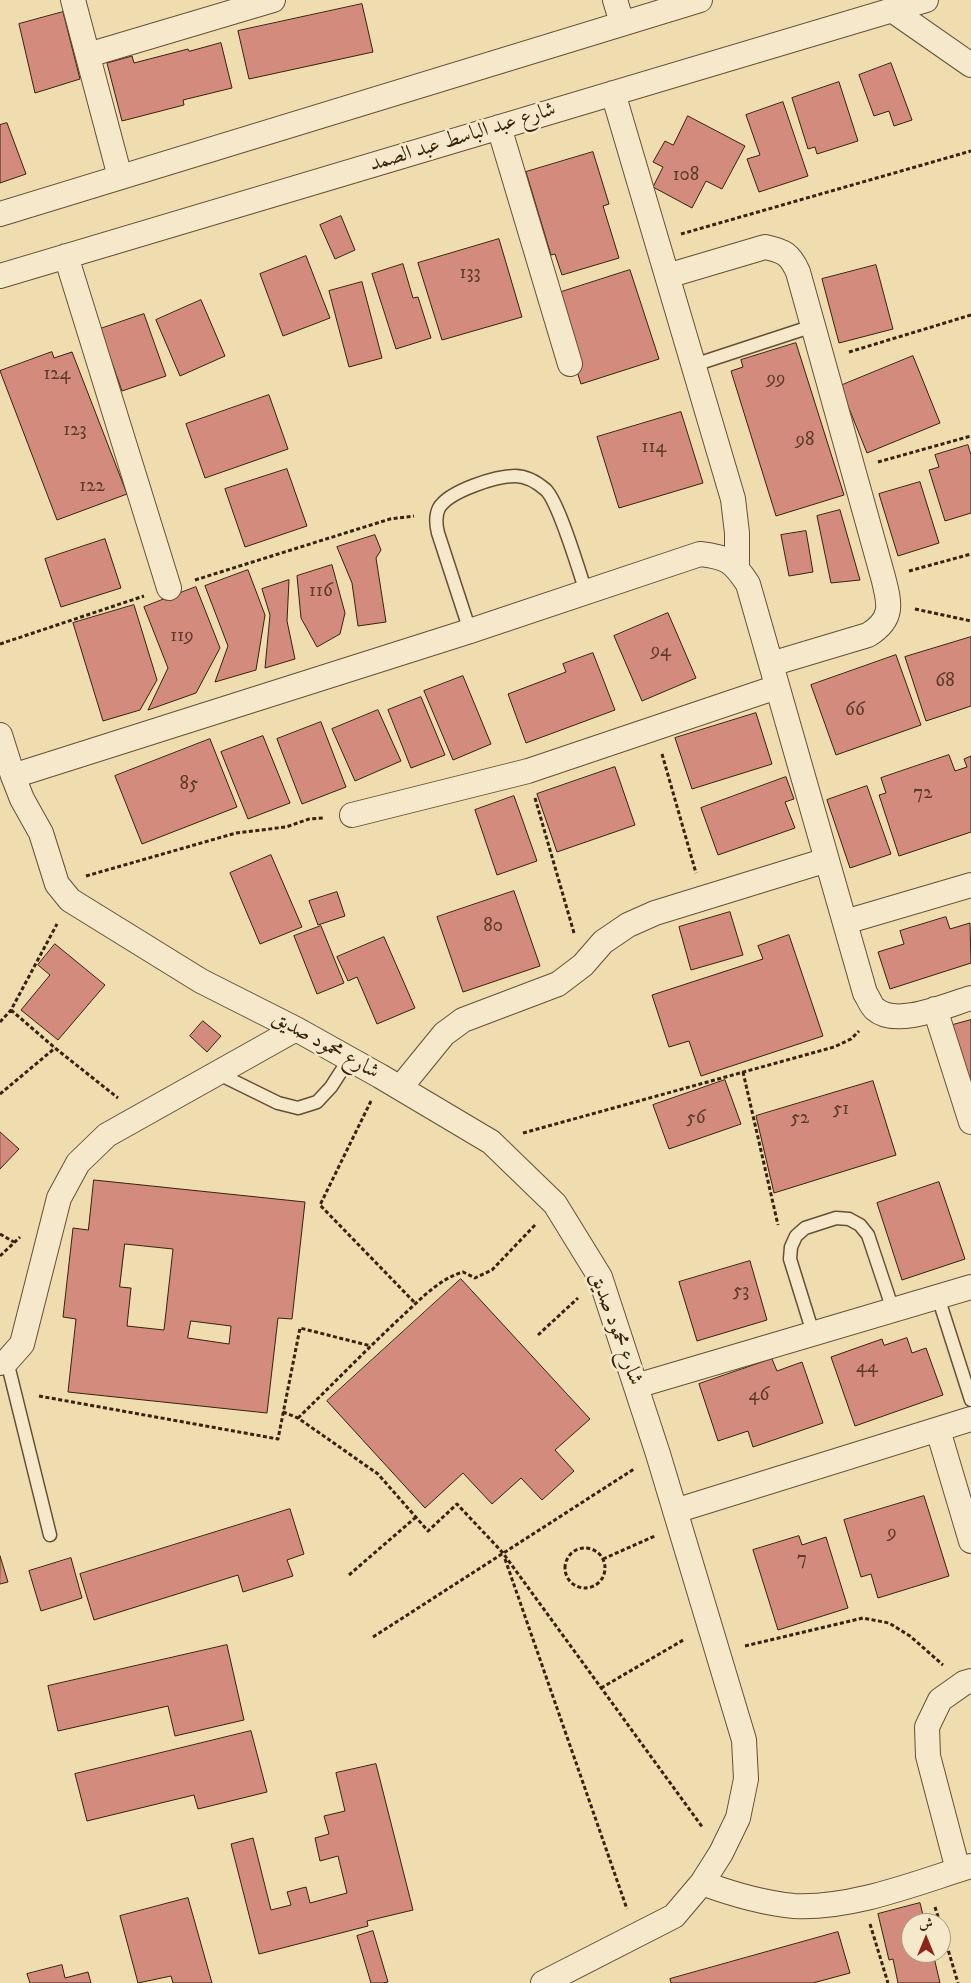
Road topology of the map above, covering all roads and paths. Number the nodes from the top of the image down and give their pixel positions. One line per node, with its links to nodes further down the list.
1 (74, 0): 8 (street)
2 (273, 0): 8 (street)
3 (615, 0): 7 (street)
4 (700, 0): 7 (street)
5 (926, 0): 6 (street, شارع عبد الباسط عبد الصمد)
6 (892, 10): 9 (street); 10 (street, شارع عبد الباسط عبد الصمد)
7 (622, 23): 13 (street)
8 (88, 55): 13 (street)
9 (971, 65)
10 (613, 93): 11 (street, شارع عبد الباسط عبد الصمد); 15 (street)
11 (499, 127): 16 (street, شارع عبد الباسط عبد الصمد); 22 (street)
12 (971, 151): 15 (path)
13 (120, 177): 14 (street)
14 (0, 214)
15 (657, 241): 18 (street)
16 (66, 256): 17 (street, شارع عبد الباسط عبد الصمد); 30 (street)
17 (0, 276)
18 (667, 276): 20 (street); 23 (street)
19 (971, 315): 21 (path)
20 (813, 326): 21 (street); 23 (lane)
21 (822, 360): 25 (street)
22 (570, 364)
23 (694, 365): 28 (street)
24 (971, 436): 25 (path)
25 (853, 468): 29 (street)
26 (436, 520): 30 (path); 31 (lane); 34 (lane)
27 (971, 554): 29 (path)
28 (737, 567): 31 (street); 36 (street)
29 (884, 577): 32 (street)
30 (169, 588): 35 (path)
31 (586, 592): 34 (street)
32 (890, 603): 33 (path); 36 (street)
33 (971, 621)
34 (470, 631): 41 (street)
35 (0, 644)
36 (771, 664): 37 (street)
37 (777, 687): 38 (street); 43 (street)
38 (655, 728): 40 (street); 46 (path)
39 (0, 735): 41 (street)
40 (528, 771): 42 (street); 48 (path)
41 (12, 776): 45 (street)
42 (352, 815): 45 (path)
43 (827, 860): 46 (street); 47 (street)
44 (971, 885): 47 (street)
45 (64, 892): 52 (path); 54 (street, شارع محمود صديق)
46 (703, 898): 48 (street)
47 (845, 922): 50 (street)
48 (584, 964): 59 (street)
49 (971, 998): 51 (street)
50 (874, 1009): 51 (street); 57 (path)
51 (935, 1009): 62 (street)
52 (11, 1010): 53 (path); 55 (path)
53 (0, 1022)
54 (296, 1030): 56 (street, شارع محمود صديق); 58 (street)
55 (55, 1048): 60 (path); 61 (path)
56 (348, 1059): 58 (lane); 59 (street, شارع محمود صديق)
57 (743, 1072): 63 (path); 66 (path)
58 (217, 1073): 61 (street)
59 (391, 1083): 63 (street, شارع محمود صديق); 71 (path)
60 (0, 1094)
61 (140, 1115): 76 (street)
62 (971, 1122)
63 (491, 1142): 64 (street, شارع محمود صديق)
64 (555, 1204): 68 (street, شارع محمود صديق); 71 (path)
65 (0, 1234): 67 (path)
66 (796, 1236): 72 (lane); 73 (lane)
67 (14, 1242)
68 (600, 1277): 74 (path); 77 (street, شارع محمود صديق)
69 (971, 1287): 70 (street)
70 (938, 1297): 72 (street); 79 (lane)
71 (416, 1304): 75 (path)
72 (893, 1310): 73 (street)
73 (813, 1333): 77 (street)
74 (538, 1335)
75 (371, 1346): 80 (path); 81 (path)
76 (4, 1362): 78 (lane)
77 (636, 1386): 84 (street, شارع محمود صديق)
78 (15, 1392): 80 (path); 87 (lane)
79 (971, 1400)
80 (284, 1412): 81 (path)
81 (298, 1418): 85 (path)
82 (971, 1419): 83 (street)
83 (938, 1430): 86 (street); 88 (street)
84 (658, 1454): 86 (street, شارع محمود صديق); 89 (path)
85 (416, 1516): 89 (path); 91 (path)
86 (678, 1518): 90 (path); 92 (street, شارع محمود صديق)
87 (50, 1535)
88 (971, 1541)
89 (503, 1554): 93 (path); 96 (path); 101 (path)
90 (603, 1560): 90 (path)
91 (349, 1575)
92 (709, 1624): 94 (street, شارع محمود صديق); 96 (path)
93 (373, 1637)
94 (717, 1652): 95 (path); 97 (street, شارع محمود صديق)
95 (967, 1682): 98 (street)
96 (601, 1688): 97 (path)
97 (721, 1853): 99 (street, شارع محمود صديق)
98 (965, 1868): 100 (street)
99 (702, 1883): 100 (street); 101 (street, شارع محمود صديق)
100 (862, 1898): 104 (path)
101 (637, 1936): 103 (street, شارع محمود صديق)
102 (951, 1960): 105 (path)
103 (543, 1983)
104 (888, 1983)
105 (958, 1983)

